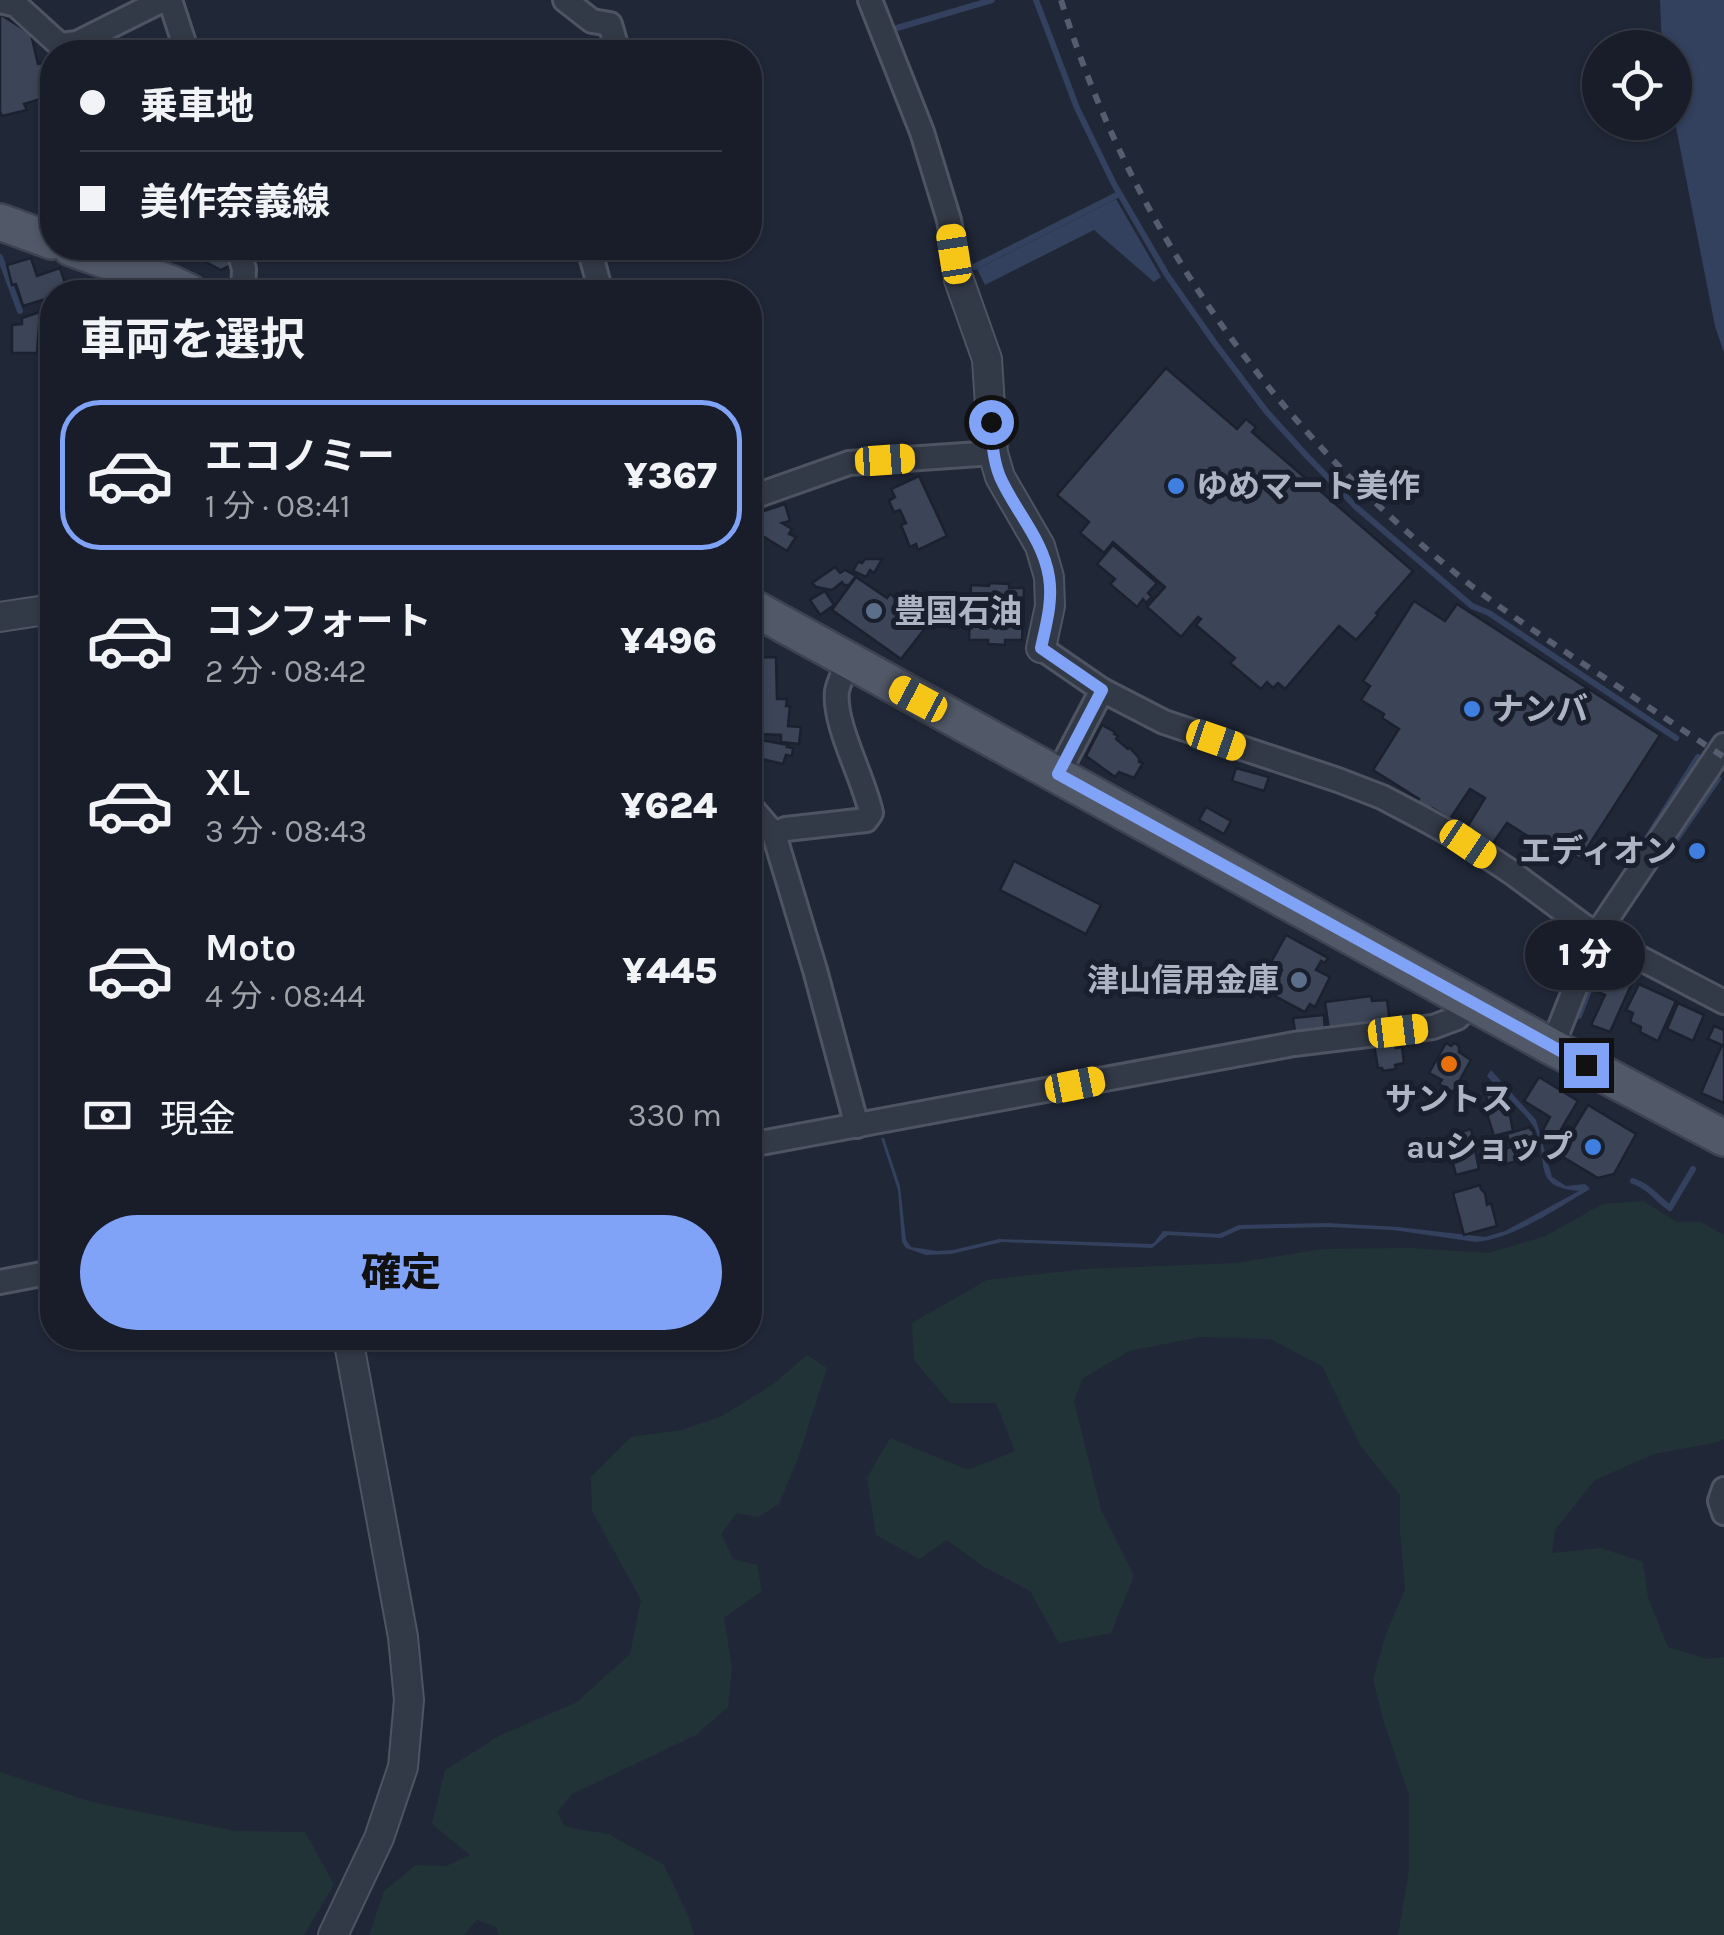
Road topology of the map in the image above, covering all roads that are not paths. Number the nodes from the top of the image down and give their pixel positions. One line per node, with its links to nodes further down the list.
1 (166, 0): 6 (street); 7 (street)
2 (565, 0): 8 (street)
3 (870, 0): 13 (street)
4 (0, 1): 5 (street)
5 (54, 40)
6 (84, 40)
7 (182, 40)
8 (615, 40)
9 (0, 222): 10 (main road)
10 (40, 237)
11 (101, 260): 12 (main road)
12 (152, 280)
13 (960, 280): 14 (street)
14 (993, 453): 15 (street); 19 (street)
15 (762, 494)
16 (40, 611): 18 (street)
17 (762, 613): 20 (main road)
18 (0, 616)
19 (1041, 648): 21 (street)
20 (849, 661): 23 (main road); 25 (street)
21 (1102, 690): 23 (street); 26 (street)
22 (1724, 745): 26 (street)
23 (1058, 774): 28 (main road)
24 (762, 820): 25 (street)
25 (774, 834): 30 (street)
26 (1596, 935): 27 (street); 29 (street)
27 (1724, 1002)
28 (1472, 1003): 29 (main road); 30 (street)
29 (1552, 1047): 31 (main road)
30 (857, 1126): 32 (street)
31 (1724, 1138)
32 (762, 1143)
33 (40, 1274): 34 (street)
34 (0, 1282)
35 (350, 1350): 38 (street)
36 (1724, 1489): 37 (street)
37 (1724, 1513)
38 (334, 1935)

